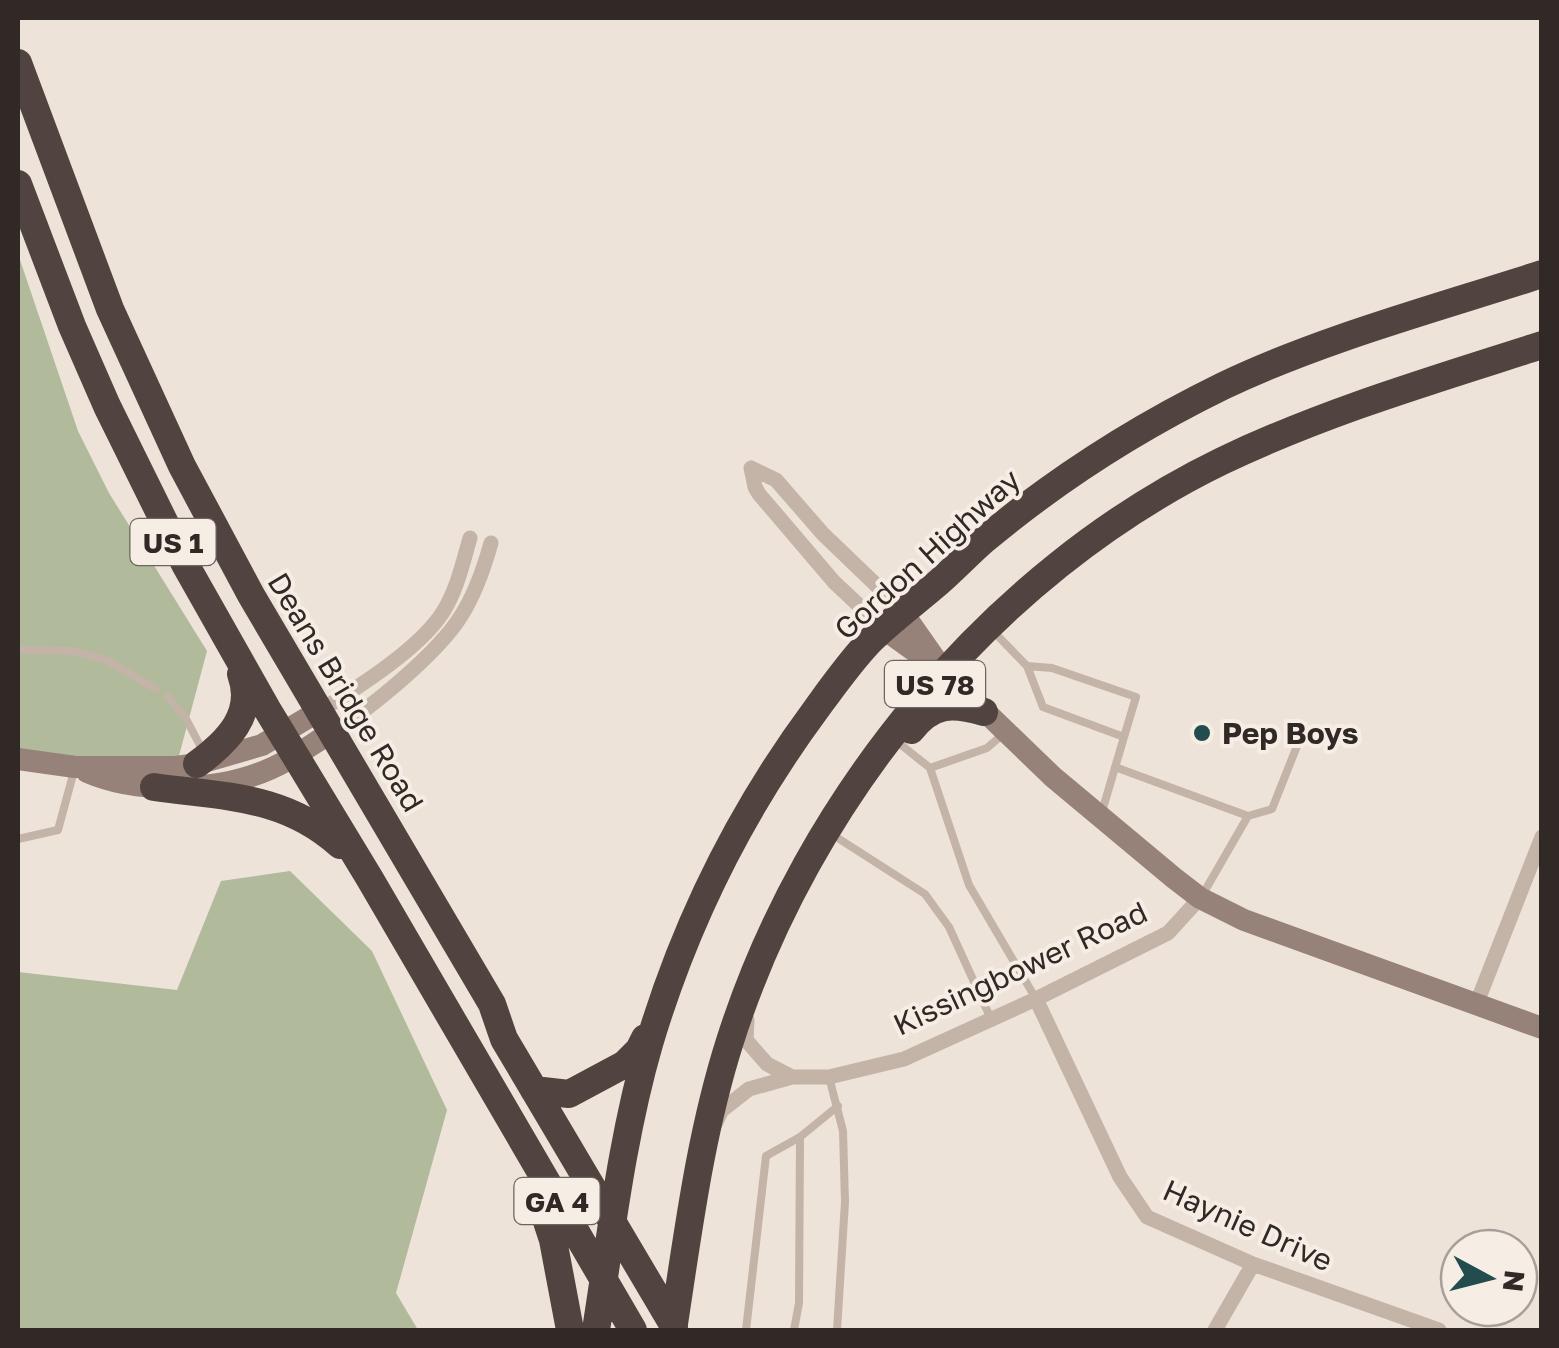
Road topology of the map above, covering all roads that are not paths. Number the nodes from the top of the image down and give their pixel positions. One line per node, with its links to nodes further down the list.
1 (18, 62): 16 (highway, Deans Bridge Road / US 1)
2 (18, 184): 9 (highway, US 1)
3 (1542, 274): 7 (highway, Gordon Highway / US 78)
4 (1542, 345): 8 (highway, US 78)
5 (470, 538): 16 (street)
6 (490, 543): 16 (street)
7 (894, 621): 7 (street, Kissingbower Road); 12 (street, Kissingbower Road); 38 (highway, Gordon Highway / US 78)
8 (989, 627): 11 (lane); 12 (highway, US 78)
9 (228, 640): 20 (highway, US 1); 26 (highway)
10 (18, 650): 13 (lane)
11 (1027, 666): 18 (lane); 18 (lane)
12 (945, 673): 15 (street, Kissingbower Road); 30 (highway, US 78)
13 (156, 688)
14 (168, 697): 26 (lane)
15 (984, 712): 17 (street, Kissingbower Road); 21 (highway)
16 (326, 721): 20 (street); 43 (highway, Deans Bridge Road / US 1)
17 (1005, 732): 25 (lane); 29 (street, Kissingbower Road)
18 (1124, 737): 24 (lane)
19 (1299, 741): 28 (lane)
20 (288, 744): 26 (street); 33 (highway, US 1)
21 (900, 744): 25 (lane); 30 (highway)
22 (18, 759): 23 (street)
23 (75, 767): 26 (street); 27 (street); 32 (lane)
24 (1115, 767): 28 (lane); 29 (lane)
25 (930, 768): 36 (lane)
26 (207, 772): 27 (highway); 33 (highway)
27 (154, 787)
28 (1248, 816): 34 (lane)
29 (1100, 817): 34 (street, Kissingbower Road)
30 (825, 830): 35 (highway, US 78); 39 (lane)
31 (1542, 837): 37 (street)
32 (18, 839)
33 (367, 874): 45 (highway, US 1)
34 (1200, 898): 36 (street, Kissingbower Road); 37 (street, Kissingbower Road)
35 (750, 984): 42 (street); 47 (highway, US 78)
36 (1036, 999): 39 (street, Kissingbower Road); 49 (street, Haynie Drive)
37 (1476, 1005): 40 (street, Kissingbower Road)
38 (658, 1015): 43 (highway); 48 (highway, Gordon Highway / US 78)
39 (991, 1020): 41 (street, Kissingbower Road)
40 (1542, 1028)
41 (830, 1076): 42 (street, Kissingbower Road); 44 (lane)
42 (792, 1077): 47 (street, Kissingbower Road)
43 (534, 1090): 48 (highway, Deans Bridge Road / US 1)
44 (838, 1106): 46 (lane); 57 (lane)
45 (511, 1121): 50 (highway, GA 4); 52 (highway, US 1)
46 (800, 1136): 55 (lane); 56 (lane)
47 (702, 1150): 51 (highway, US 78)
48 (612, 1223): 50 (highway, Gordon Highway / US 78); 51 (highway, Deans Bridge Road / US 1)
49 (1253, 1264): 58 (street); 59 (street, Haynie Drive)
50 (604, 1280): 53 (highway, Gordon Highway / US 78); 54 (highway, GA 4)
51 (673, 1328)
52 (570, 1330)
53 (596, 1330)
54 (634, 1330)
55 (746, 1330)
56 (794, 1330)
57 (837, 1330)
58 (1215, 1330)
59 (1439, 1330)

